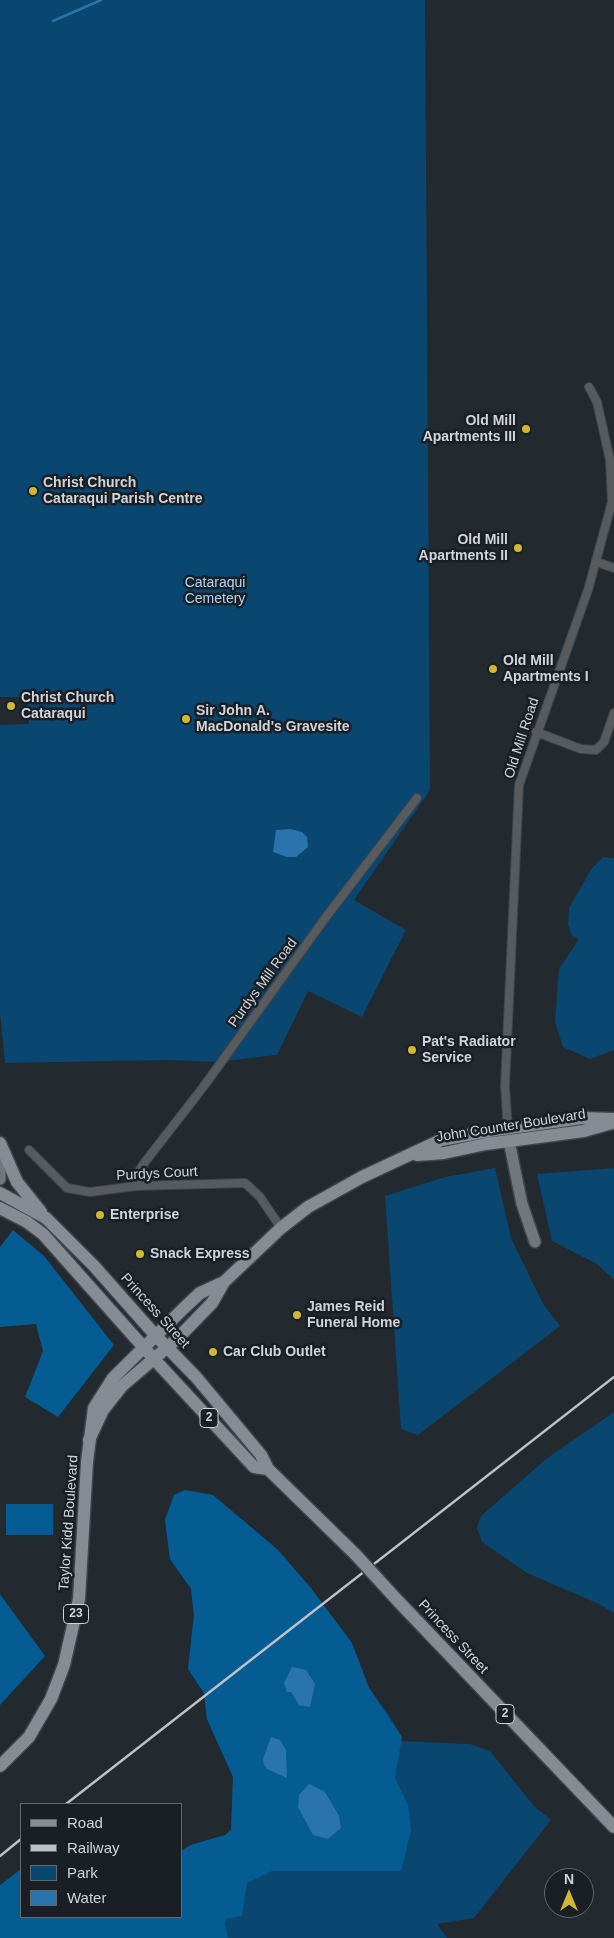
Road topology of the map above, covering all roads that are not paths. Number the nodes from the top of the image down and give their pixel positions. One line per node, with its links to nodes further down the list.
1 (589, 387): 2 (street, Old Mill Road)
2 (596, 562): 3 (street); 5 (street, Old Mill Road)
3 (614, 568)
4 (614, 713): 5 (street)
5 (536, 732): 9 (street, Old Mill Road)
6 (418, 798): 16 (street, Purdys Mill Road)
7 (614, 1119): 9 (main road, John Counter Boulevard)
8 (614, 1123): 10 (main road, John Counter Boulevard)
9 (508, 1128): 10 (street, Old Mill Road); 14 (main road, John Counter Boulevard)
10 (509, 1141): 14 (main road, John Counter Boulevard); 21 (street)
11 (0, 1143): 19 (main road)
12 (29, 1150): 16 (street, Purdys Court)
13 (0, 1153): 15 (street)
14 (412, 1155): 20 (main road, John Counter Boulevard)
15 (0, 1179)
16 (136, 1186): 20 (street, Purdys Court)
17 (0, 1194): 19 (main road, Princess Street / 2)
18 (0, 1208): 24 (main road, Princess Street / 2)
19 (46, 1218): 23 (main road, Princess Street / 2)
20 (281, 1228): 22 (main road, John Counter Boulevard)
21 (535, 1242)
22 (224, 1282): 23 (main road, John Counter Boulevard); 25 (main road, John Counter Boulevard)
23 (156, 1336): 24 (main road, Taylor Kidd Boulevard / 23); 25 (main road, Princess Street / 2)
24 (144, 1348): 26 (main road, Princess Street / 2); 27 (main road, Taylor Kidd Boulevard / 23)
25 (167, 1348): 26 (main road, John Counter Boulevard); 28 (main road, Princess Street / 2)
26 (154, 1360): 27 (main road, Taylor Kidd Boulevard / 23); 28 (main road, Princess Street / 2)
27 (89, 1440): 29 (main road, Taylor Kidd Boulevard / 23)
28 (268, 1469): 30 (main road, Princess Street / 2, bridge)
29 (0, 1766)
30 (614, 1827)

